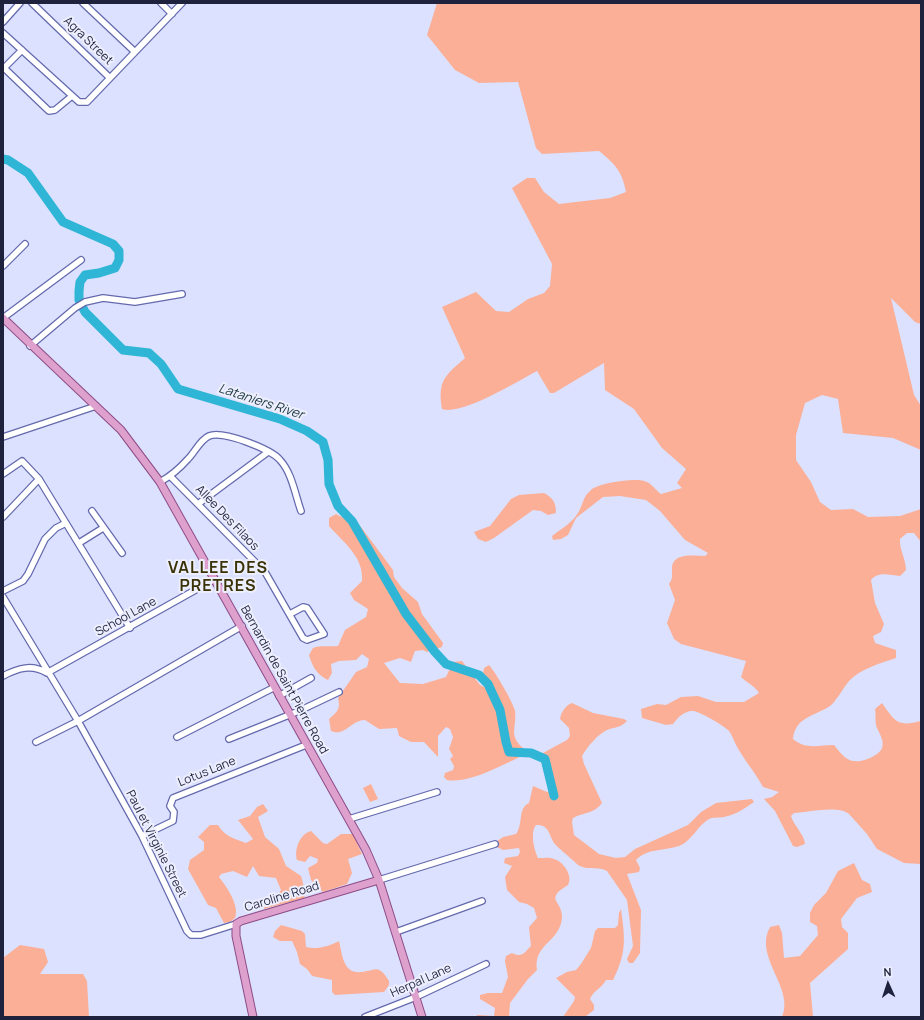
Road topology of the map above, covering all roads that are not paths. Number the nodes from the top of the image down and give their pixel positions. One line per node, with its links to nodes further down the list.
1 (20, 3): 7 (street)
2 (32, 3): 12 (street, Agra Street)
3 (83, 3): 10 (street)
4 (161, 3): 6 (street)
5 (182, 3): 6 (street)
6 (172, 14): 10 (street)
7 (3, 22)
8 (3, 33): 9 (street)
9 (22, 50): 11 (street); 13 (street)
10 (135, 52): 12 (street)
11 (3, 67): 13 (street)
12 (110, 78): 13 (street)
13 (72, 96)
14 (25, 244): 16 (street)
15 (81, 260): 18 (street)
16 (3, 266)
17 (182, 294): 19 (street)
18 (4, 322): 19 (main road, Bernardin de Saint Pierre Road)
19 (30, 346): 20 (main road, Bernardin de Saint Pierre Road)
20 (96, 406): 21 (street); 26 (main road, Bernardin de Saint Pierre Road)
21 (3, 437)
22 (268, 452): 24 (street); 27 (street); 29 (street)
23 (3, 474): 25 (street)
24 (170, 476): 26 (street); 27 (street, Allee Des Filaos)
25 (41, 481): 30 (street); 31 (street)
26 (160, 482): 35 (main road, Bernardin de Saint Pierre Road)
27 (198, 504): 38 (street, Allee Des Filaos)
28 (92, 511): 32 (street)
29 (301, 511)
30 (3, 517)
31 (66, 523): 33 (street); 36 (street)
32 (103, 528): 33 (street); 34 (street)
33 (79, 543): 40 (street)
34 (122, 553)
35 (215, 579): 39 (main road, Bernardin de Saint Pierre Road); 40 (street, School Lane)
36 (3, 591)
37 (3, 597): 41 (street, Paul et Virginie Street)
38 (290, 614): 38 (street, Allee Des Filaos)
39 (242, 626): 44 (main road, Bernardin de Saint Pierre Road); 48 (street)
40 (130, 628): 41 (street, School Lane)
41 (48, 672): 42 (street); 48 (street, Paul et Virginie Street)
42 (3, 676)
43 (311, 678): 46 (street)
44 (275, 687): 46 (main road, Bernardin de Saint Pierre Road); 49 (street)
45 (338, 692): 47 (street)
46 (279, 696): 47 (main road, Bernardin de Saint Pierre Road)
47 (289, 714): 50 (street); 52 (main road, Bernardin de Saint Pierre Road)
48 (78, 721): 51 (street); 55 (street, Paul et Virginie Street)
49 (177, 737)
50 (229, 739)
51 (36, 742)
52 (306, 745): 54 (main road, Bernardin de Saint Pierre Road); 55 (street, Lotus Lane)
53 (437, 792): 54 (street)
54 (349, 819): 57 (main road, Bernardin de Saint Pierre Road)
55 (142, 836): 59 (street, Paul et Virginie Street)
56 (495, 844): 57 (street)
57 (379, 880): 59 (main road, Caroline Road); 60 (main road, Bernardin de Saint Pierre Road)
58 (482, 901): 60 (street)
59 (236, 924): 63 (main road, Caroline Road)
60 (396, 932): 62 (main road, Bernardin de Saint Pierre Road)
61 (486, 964): 62 (street, Herpal Lane)
62 (416, 997): 64 (street, Herpal Lane); 65 (main road, Bernardin de Saint Pierre Road)
63 (254, 1017)
64 (365, 1017)
65 (422, 1017)

